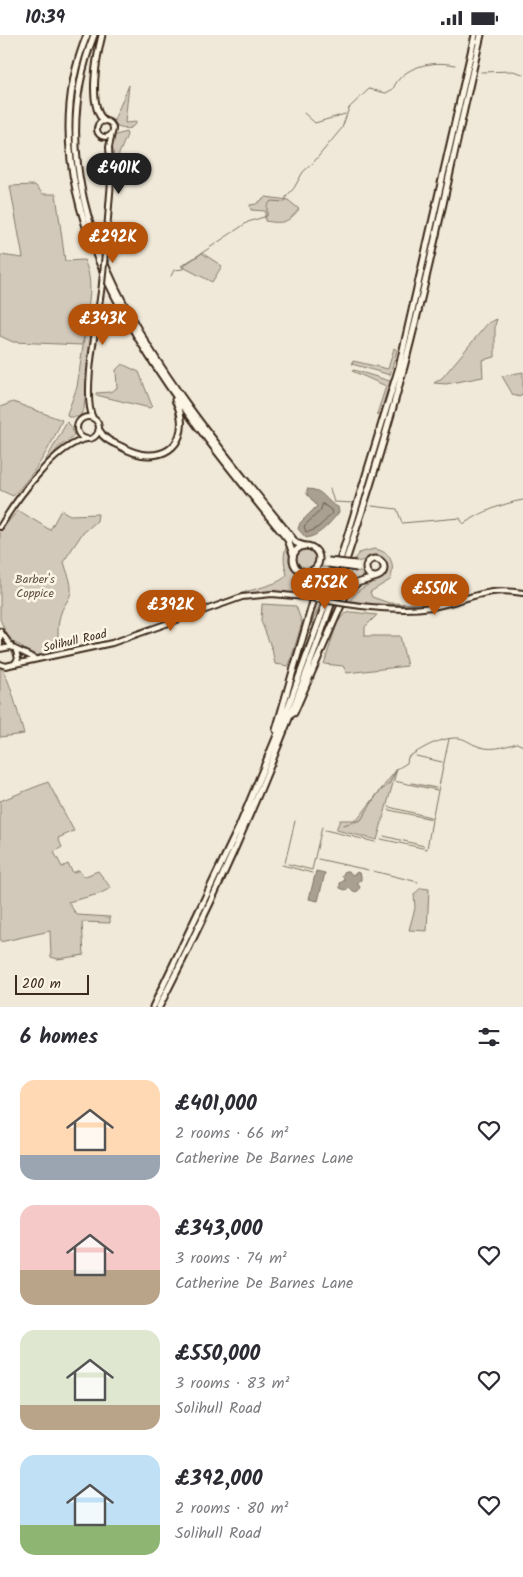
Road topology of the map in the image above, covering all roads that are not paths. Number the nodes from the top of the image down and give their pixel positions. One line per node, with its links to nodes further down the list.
1 (87, 35): 10 (highway)
2 (94, 35): 19 (highway)
3 (102, 35): 6 (highway)
4 (475, 35): 38 (highway)
5 (480, 35): 37 (highway)
6 (104, 121): 7 (main road); 8 (main road)
7 (112, 133): 8 (main road); 9 (main road)
8 (102, 136): 9 (main road)
9 (109, 147): 11 (main road, bridge)
10 (152, 358): 14 (highway); 20 (highway)
11 (89, 408): 12 (main road); 13 (main road)
12 (83, 418): 13 (main road); 15 (main road)
13 (93, 418): 14 (main road)
14 (99, 430): 16 (main road)
15 (78, 431): 16 (main road); 17 (main road)
16 (87, 439): 17 (main road)
17 (73, 442): 18 (main road)
18 (0, 527)
19 (304, 547): 20 (highway); 21 (highway)
20 (294, 554): 26 (highway)
21 (318, 555): 23 (highway); 25 (highway)
22 (369, 562): 24 (highway); 27 (highway); 28 (highway)
23 (328, 563): 24 (highway, bridge); 25 (highway)
24 (356, 566): 27 (highway)
25 (316, 567): 26 (highway)
26 (302, 572): 38 (highway)
27 (367, 573): 28 (highway)
28 (377, 577): 37 (highway)
29 (523, 593): 34 (main road, Solihull Road, bridge)
30 (0, 632): 31 (main road); 32 (main road)
31 (0, 645)
32 (14, 648): 33 (main road); 34 (main road, Solihull Road); 36 (main road)
33 (0, 649)
34 (39, 659): 36 (main road, Solihull Road)
35 (0, 664): 36 (main road, Solihull Road)
36 (15, 664)
37 (285, 728): 40 (highway)
38 (267, 760): 39 (highway)
39 (153, 1007)
40 (160, 1007)

